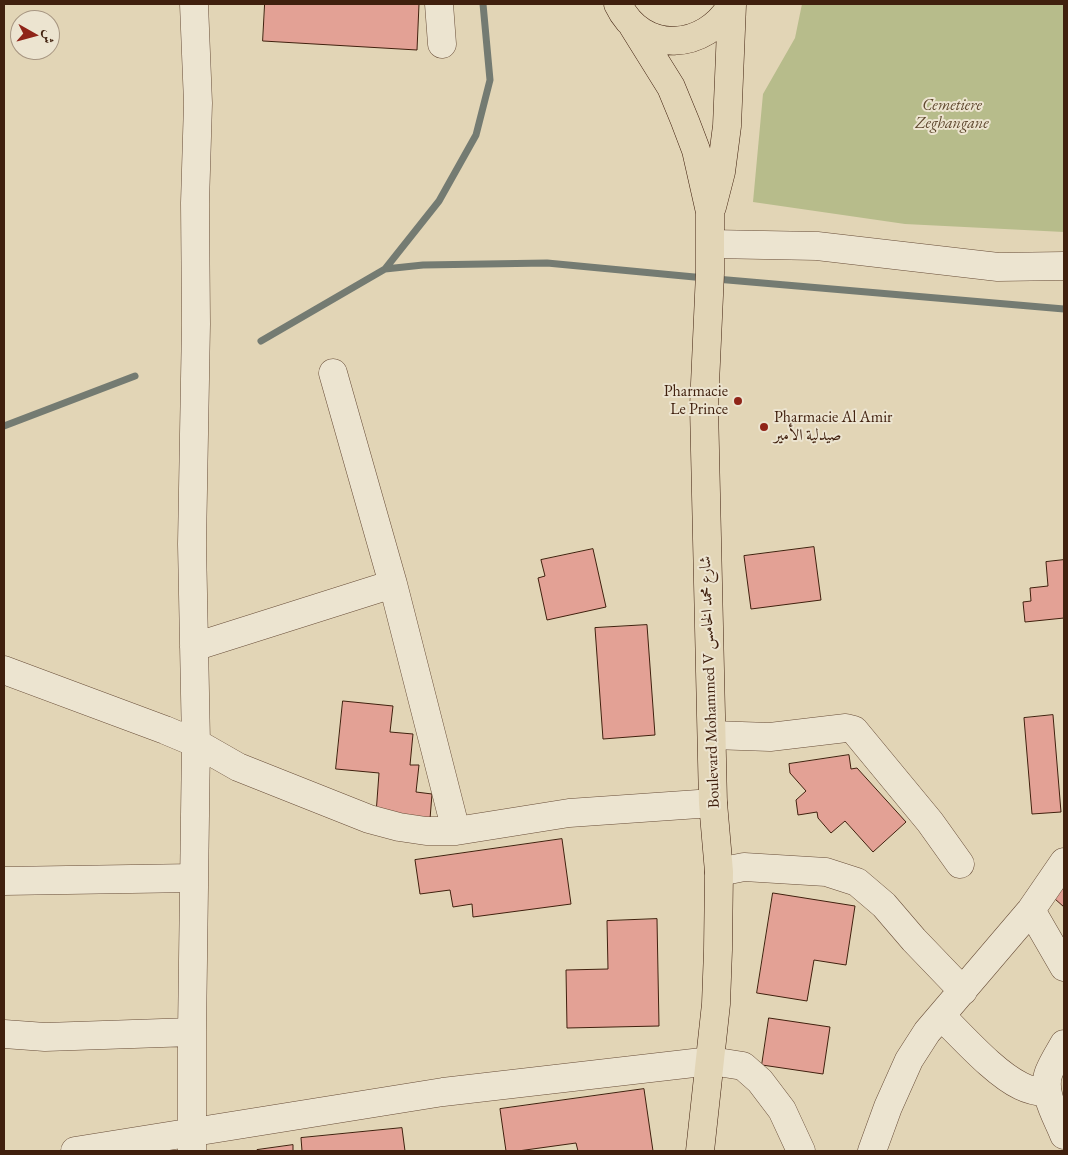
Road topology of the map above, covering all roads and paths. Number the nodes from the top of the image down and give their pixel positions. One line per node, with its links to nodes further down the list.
1 (194, 4): 12 (street)
2 (439, 4): 6 (street)
3 (618, 4): 5 (main road, Boulevard Mohammed V شارع محمد الخامس)
4 (732, 4): 5 (main road); 7 (main road, Boulevard Mohammed V شارع محمد الخامس)
5 (634, 26): 7 (main road, Boulevard Mohammed V شارع محمد الخامس)
6 (442, 44)
7 (710, 212): 8 (main road, Boulevard Mohammed V شارع محمد الخامس)
8 (711, 244): 9 (street); 14 (main road, Boulevard Mohammed V شارع محمد الخامس)
9 (1064, 266)
10 (333, 373): 11 (street)
11 (393, 584): 12 (street); 17 (street)
12 (194, 648): 15 (street)
13 (4, 670): 15 (street)
14 (712, 735): 16 (main road, Boulevard Mohammed V شارع محمد الخامس); 19 (street)
15 (196, 743): 17 (street); 21 (street)
16 (714, 803): 17 (street); 20 (main road, Boulevard Mohammed V شارع محمد الخامس)
17 (456, 831)
18 (1064, 862): 23 (street)
19 (960, 864)
20 (719, 872): 25 (street); 30 (main road, Boulevard Mohammed V شارع محمد الخامس)
21 (194, 878): 22 (street); 27 (street)
22 (4, 881)
23 (1031, 910): 24 (street); 25 (street)
24 (1064, 967)
25 (963, 991): 26 (street)
26 (941, 1016): 31 (street); 37 (street)
27 (192, 1032): 28 (street); 33 (street)
28 (4, 1034)
29 (1064, 1044): 31 (street)
30 (711, 1061): 33 (street); 35 (main road, Boulevard Mohammed V شارع محمد الخامس); 36 (street)
31 (1048, 1093): 32 (street)
32 (1064, 1135)
33 (192, 1142): 34 (street)
34 (75, 1151)
35 (700, 1151)
36 (801, 1151)
37 (872, 1151)

